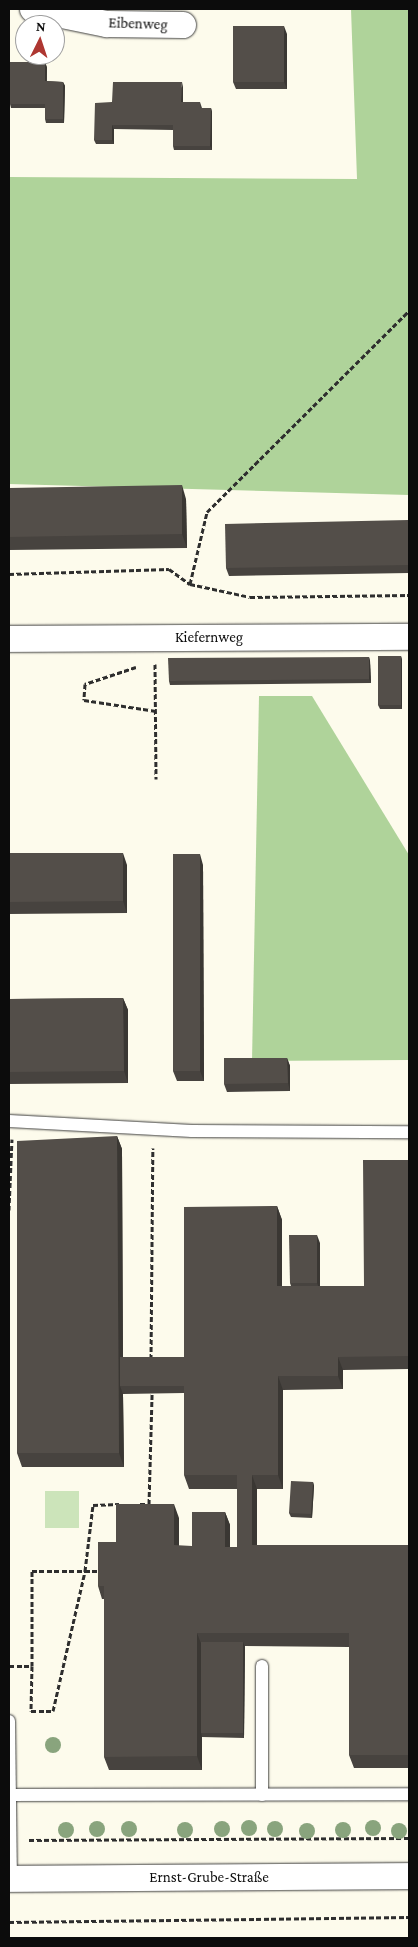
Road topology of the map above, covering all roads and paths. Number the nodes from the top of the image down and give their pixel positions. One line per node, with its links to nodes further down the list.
1 (34, 9): 2 (street, Eibenweg)
2 (184, 25)
3 (409, 312): 5 (path)
4 (9, 574): 5 (path)
5 (190, 584): 6 (path)
6 (409, 595)
7 (409, 637): 8 (street, Kiefernweg)
8 (9, 639)
9 (146, 663): 11 (path)
10 (138, 666): 11 (path)
11 (156, 711): 12 (path)
12 (156, 779)
13 (10, 1121): 14 (lane); 16 (path)
14 (159, 1128): 15 (lane); 17 (path)
15 (409, 1132)
16 (9, 1210)
17 (151, 1364)
18 (152, 1394): 20 (path)
19 (121, 1504): 21 (path)
20 (130, 1504)
21 (85, 1571): 22 (path); 24 (path); 26 (path)
22 (102, 1571)
23 (9, 1666): 24 (path)
24 (32, 1666): 26 (path)
25 (262, 1666): 31 (lane)
26 (31, 1711): 27 (path)
27 (31, 1720)
28 (9, 1721): 30 (lane)
29 (409, 1794): 31 (lane)
30 (10, 1795): 31 (lane); 33 (lane)
31 (262, 1795)
32 (409, 1838): 33 (path)
33 (10, 1840): 35 (lane)
34 (409, 1876): 35 (street, Ernst-Grube-Straße)
35 (10, 1879)
36 (409, 1918): 37 (path)
37 (9, 1922)

